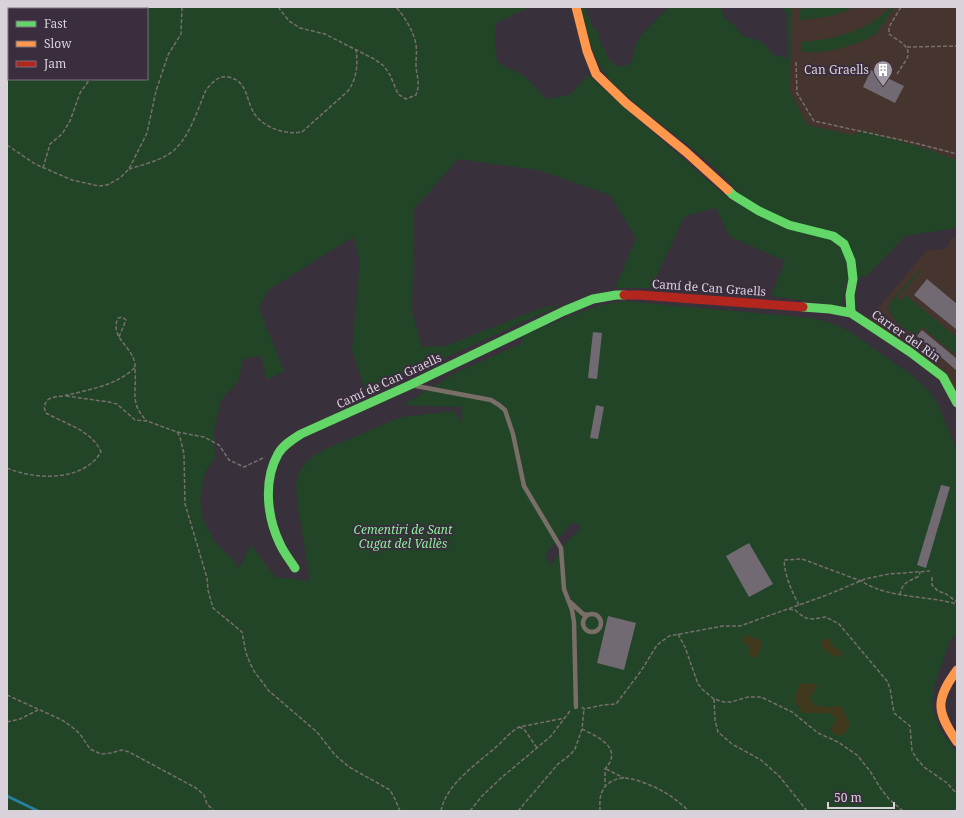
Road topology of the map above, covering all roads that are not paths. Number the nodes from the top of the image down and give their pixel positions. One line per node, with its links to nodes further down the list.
1 (576, 7): 2 (street)
2 (851, 313): 3 (street, Camí de Can Graells); 4 (street, Carrer del Rin)
3 (410, 385): 5 (street, Camí de Can Graells); 6 (lane)
4 (957, 403)
5 (295, 568)
6 (567, 600): 7 (lane); 9 (lane)
7 (587, 615)
8 (957, 670): 10 (street)
9 (576, 707)
10 (957, 742)

